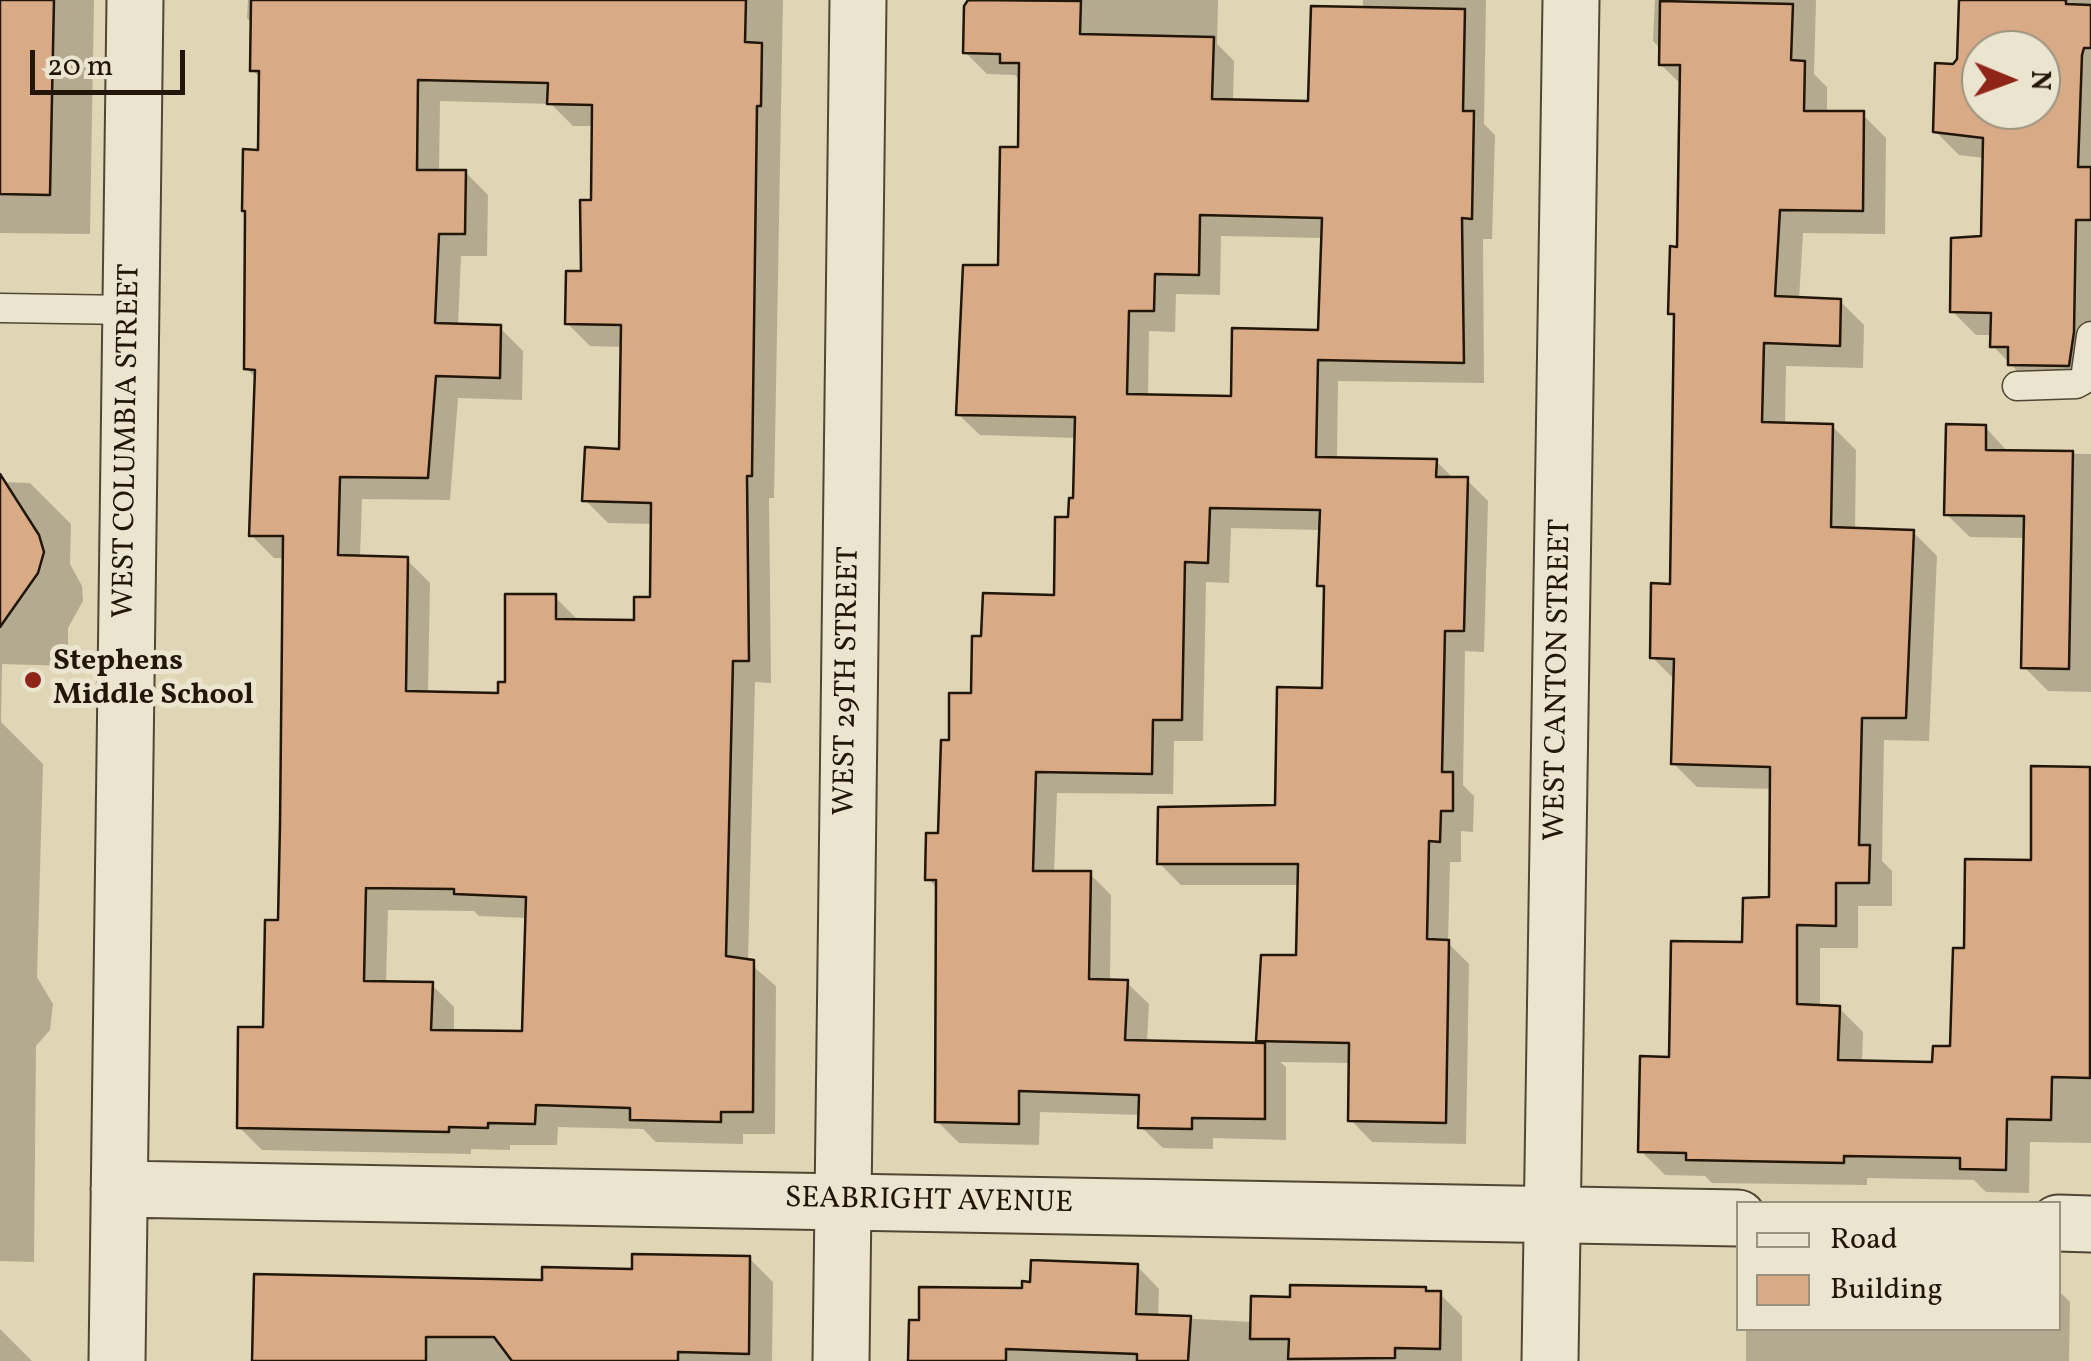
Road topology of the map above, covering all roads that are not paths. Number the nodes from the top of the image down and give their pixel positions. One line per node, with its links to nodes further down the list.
1 (135, 0): 5 (street, WEST COLUMBIA STREET)
2 (858, 0): 9 (street, WEST 29TH STREET)
3 (1571, 0): 10 (street, WEST CANTON STREET)
4 (0, 308): 5 (lane)
5 (131, 310): 8 (street, WEST COLUMBIA STREET)
6 (2091, 336): 7 (lane)
7 (2017, 386)
8 (119, 1189): 9 (street, SEABRIGHT AVENUE); 14 (street, WEST COLUMBIA STREET)
9 (843, 1202): 10 (street, SEABRIGHT AVENUE); 15 (street, WEST 29TH STREET)
10 (1552, 1214): 11 (street, SEABRIGHT AVENUE); 16 (street, WEST CANTON STREET)
11 (1736, 1218)
12 (2061, 1224): 13 (street)
13 (2091, 1224)
14 (117, 1361)
15 (841, 1361)
16 (1550, 1361)

